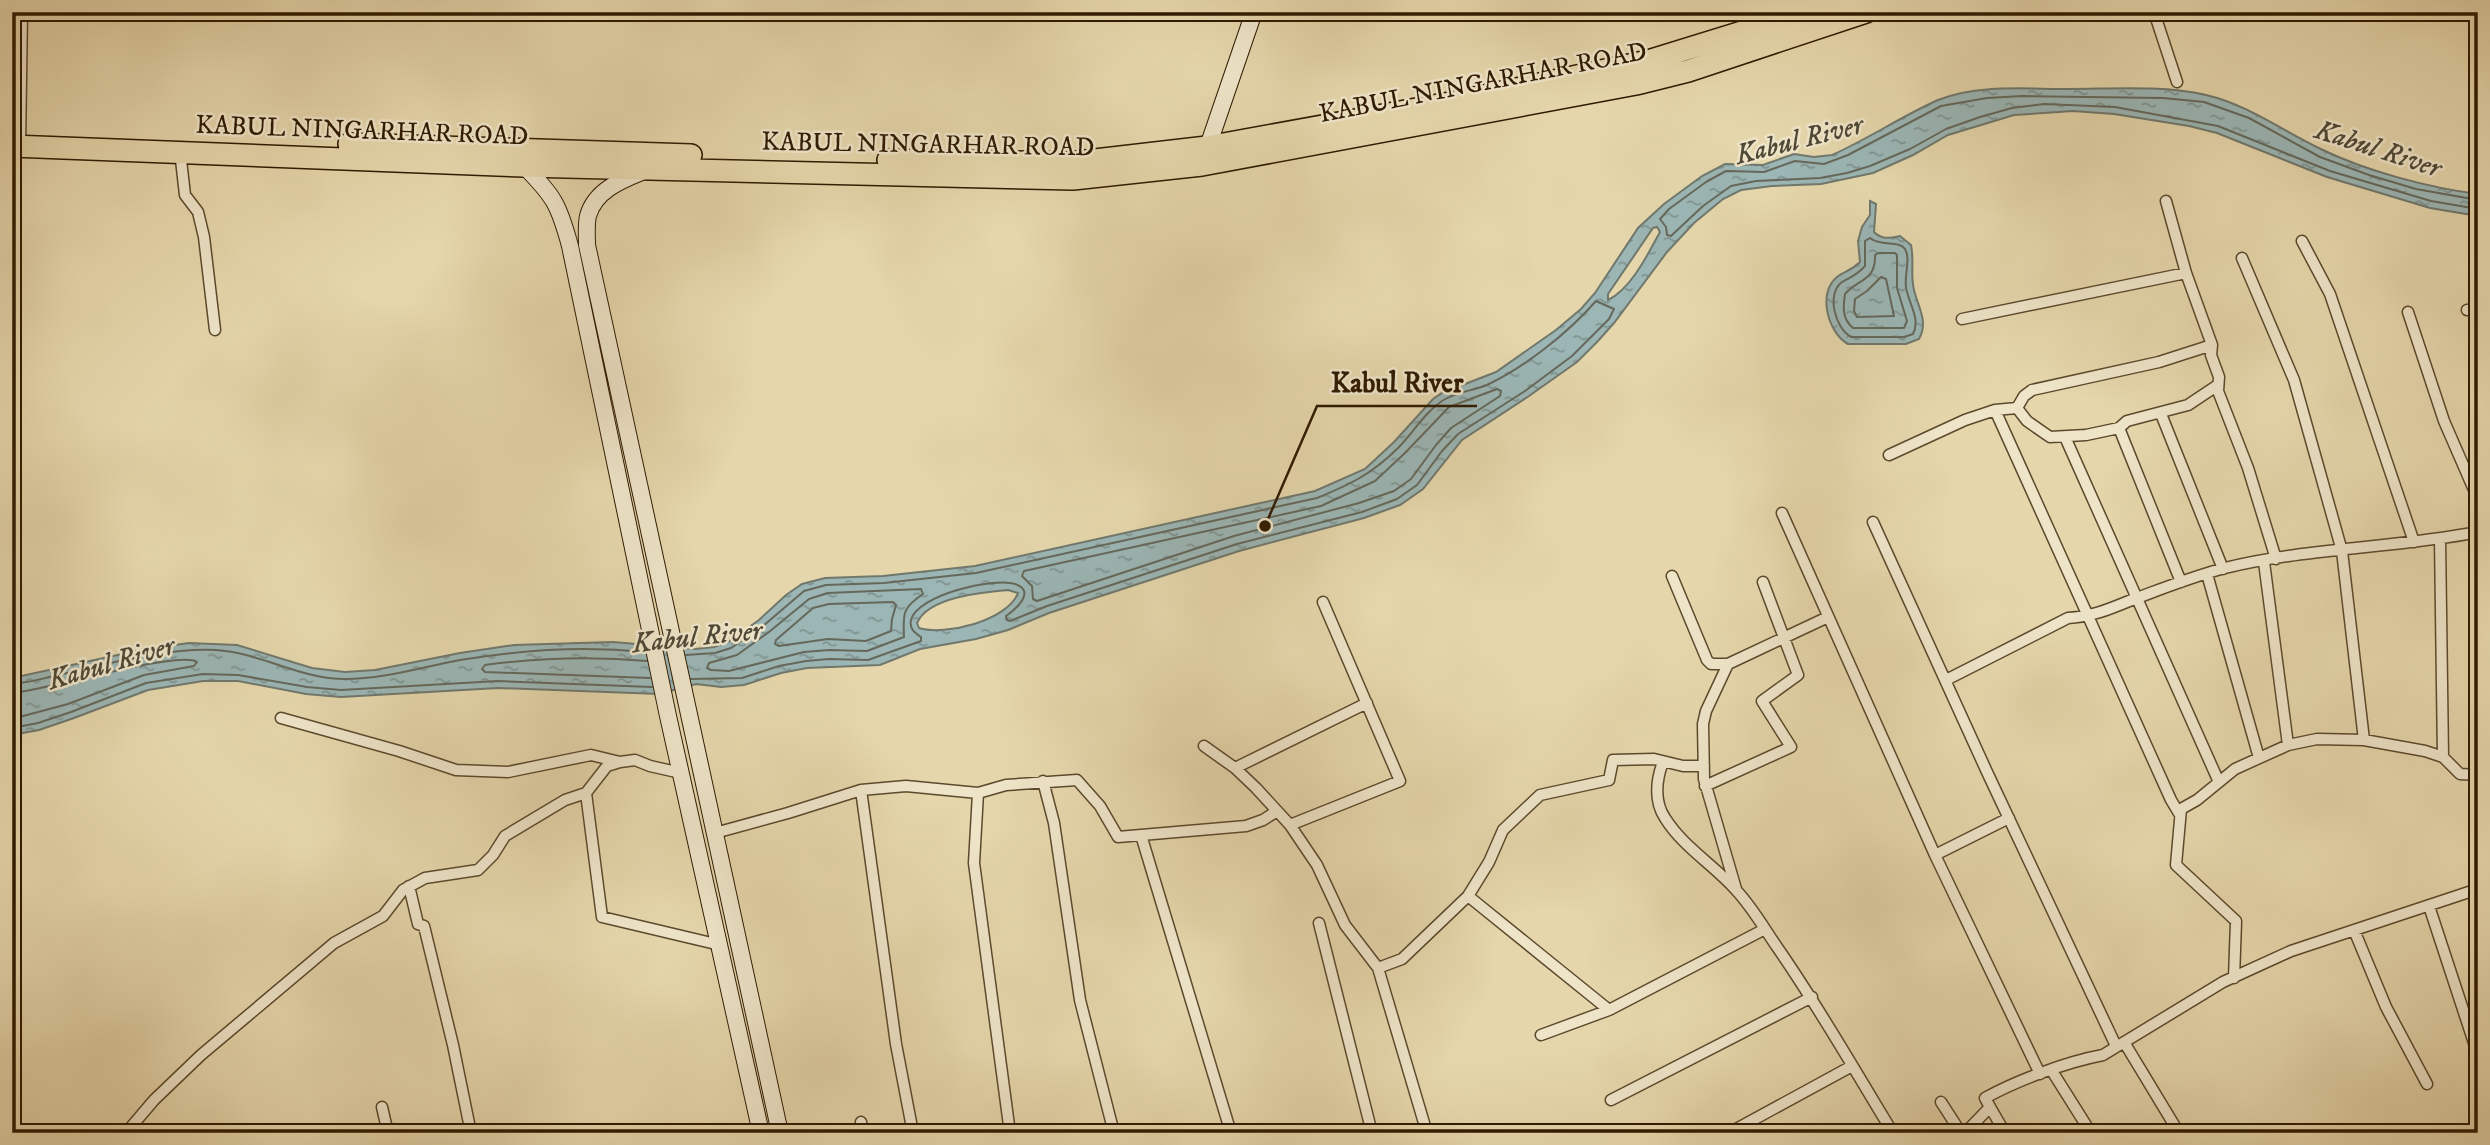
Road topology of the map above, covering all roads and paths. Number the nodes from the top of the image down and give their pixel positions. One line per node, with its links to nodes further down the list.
1 (22, 12): 7 (street)
2 (1254, 12): 9 (street)
3 (1807, 12): 9 (highway, KABUL NINGARHAR ROAD)
4 (1866, 12): 9 (highway, KABUL NINGARHAR ROAD)
5 (2154, 12): 6 (street)
6 (2177, 82)
7 (16, 139): 8 (highway, KABUL NINGARHAR ROAD); 9 (highway, KABUL NINGARHAR ROAD)
8 (180, 151): 10 (highway, KABUL NINGARHAR ROAD); 18 (street)
9 (1205, 156): 11 (highway, KABUL NINGARHAR ROAD)
10 (524, 166): 11 (highway, KABUL NINGARHAR ROAD); 59 (street)
11 (649, 168): 71 (street)
12 (2166, 201): 15 (street)
13 (2302, 241): 32 (street)
14 (2242, 258): 33 (street)
15 (2186, 274): 17 (street); 19 (street)
16 (2408, 312): 27 (street)
17 (1962, 319)
18 (215, 330)
19 (2212, 345): 20 (street); 21 (street)
20 (2218, 385): 23 (street); 34 (street)
21 (2017, 408): 22 (street); 25 (street)
22 (1995, 410): 26 (street); 44 (street)
23 (2161, 414): 24 (street); 36 (street)
24 (2119, 428): 25 (street); 40 (street)
25 (2065, 436): 41 (street)
26 (1889, 455)
27 (2478, 499)
28 (1782, 513): 43 (street)
29 (1873, 522): 47 (street)
30 (2478, 532): 31 (street)
31 (2440, 539): 32 (street); 53 (street)
32 (2414, 542): 33 (street)
33 (2342, 551): 34 (street); 50 (street)
34 (2276, 559): 35 (street)
35 (2264, 562): 36 (street); 51 (street)
36 (2223, 569): 37 (street)
37 (2207, 574): 40 (street); 54 (street)
38 (1672, 576): 46 (street)
39 (1763, 582): 45 (street)
40 (2181, 582): 41 (street)
41 (2137, 598): 44 (street); 61 (street)
42 (1322, 602): 48 (street)
43 (1828, 617): 45 (street); 73 (street)
44 (2088, 617): 47 (street); 68 (street)
45 (1784, 638): 46 (street); 63 (street)
46 (1728, 664): 57 (street)
47 (1946, 680): 69 (street)
48 (1367, 703): 58 (street); 70 (street)
49 (281, 718): 56 (street)
50 (2364, 740): 51 (street); 53 (street)
51 (2288, 745): 54 (street)
52 (1204, 746): 58 (street)
53 (2443, 757): 60 (street)
54 (2259, 758): 61 (street)
55 (1662, 761): 57 (street); 76 (street); 77 (street)
56 (620, 762): 59 (street); 65 (street)
57 (1704, 766): 63 (street)
58 (1235, 768): 67 (street)
59 (681, 773): 82 (street)
60 (2478, 775)
61 (2218, 780): 68 (street)
62 (1043, 781): 66 (street); 72 (street); 107 (street)
63 (1705, 786): 76 (street)
64 (861, 790): 66 (street); 71 (street); 105 (street)
65 (586, 793): 74 (street); 82 (street)
66 (978, 793): 106 (street)
67 (1277, 811): 70 (street); 72 (street)
68 (2180, 815): 84 (street)
69 (2009, 818): 73 (street); 90 (street)
70 (1290, 825): 83 (street)
71 (715, 832): 87 (street)
72 (1141, 835): 108 (street)
73 (1935, 855): 94 (street)
74 (409, 886): 100 (street); 102 (street)
75 (2478, 889): 78 (street)
76 (1736, 890): 80 (street)
77 (1468, 896): 83 (street); 86 (street)
78 (2429, 906): 81 (street); 91 (street)
79 (1319, 923): 109 (street)
80 (1765, 929): 85 (street); 86 (street)
81 (2354, 930): 84 (street); 95 (street)
82 (720, 946): 88 (street)
83 (1378, 968): 110 (street)
84 (2234, 978): 90 (street)
85 (1812, 997): 92 (street); 96 (street)
86 (1609, 1010): 89 (street)
87 (757, 1025): 88 (street); 104 (street)
88 (738, 1029): 103 (street)
89 (1541, 1035)
90 (2120, 1044): 93 (street); 116 (street)
91 (2478, 1061)
92 (1852, 1066): 111 (street); 112 (street)
93 (2052, 1071): 94 (street); 115 (street)
94 (2040, 1074): 99 (street)
95 (2427, 1084)
96 (1611, 1100)
97 (1941, 1102): 113 (street)
98 (382, 1107): 101 (street)
99 (1990, 1107): 113 (street); 114 (street)
100 (126, 1133)
101 (388, 1133)
102 (471, 1133)
103 (761, 1133)
104 (780, 1133)
105 (913, 1133)
106 (1010, 1133)
107 (1114, 1133)
108 (1231, 1133)
109 (1372, 1133)
110 (1427, 1133)
111 (1729, 1133)
112 (1893, 1133)
113 (1963, 1133)
114 (2005, 1133)
115 (2091, 1133)
116 (2179, 1133)

